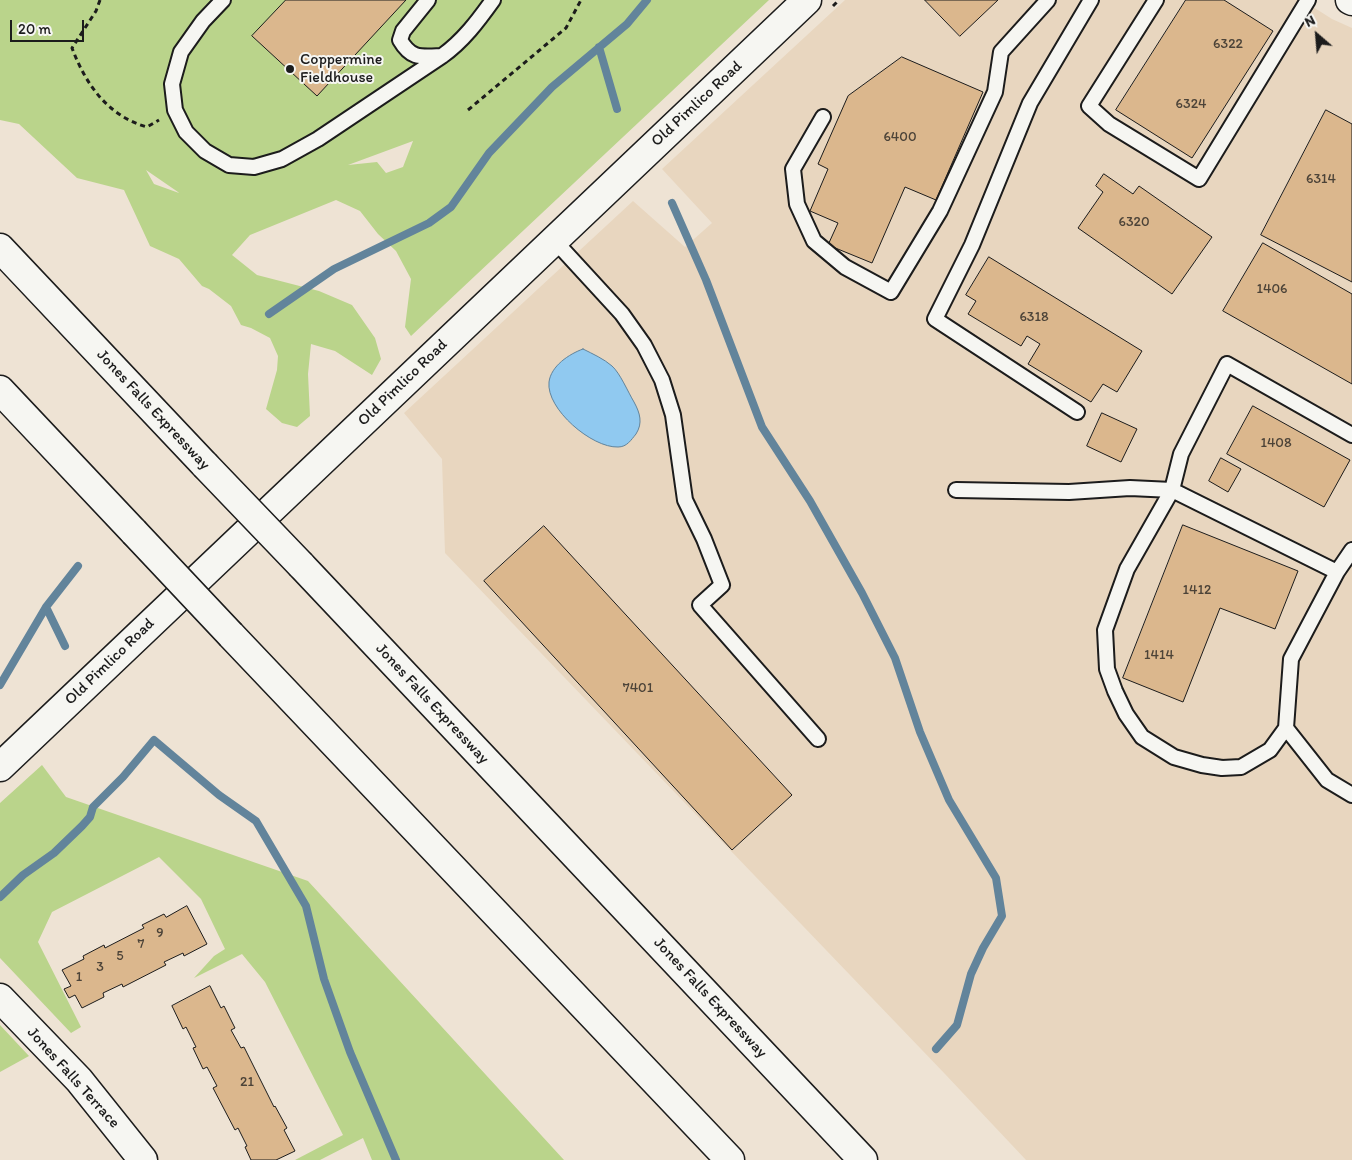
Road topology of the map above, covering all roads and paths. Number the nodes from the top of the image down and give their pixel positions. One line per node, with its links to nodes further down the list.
1 (100, 0): 12 (path)
2 (223, 0): 12 (lane)
3 (428, 0): 11 (lane)
4 (493, 0): 11 (lane)
5 (581, 0): 13 (path)
6 (807, 0): 15 (main road, Old Pimlico Road)
7 (1048, 0): 14 (lane)
8 (1091, 0): 18 (lane)
9 (1156, 0): 10 (lane)
10 (1308, 0)
11 (442, 56): 12 (lane)
12 (175, 110)
13 (468, 110)
14 (823, 118)
15 (554, 240): 25 (lane); 26 (main road, Old Pimlico Road)
16 (0, 248): 31 (main road, Jones Falls Expressway, bridge)
17 (0, 390): 30 (main road, bridge)
18 (1077, 412)
19 (1352, 435): 21 (lane)
20 (956, 490): 21 (lane)
21 (1172, 490): 23 (lane); 24 (lane)
22 (1352, 550): 23 (lane)
23 (1337, 572): 24 (lane)
24 (1286, 728): 27 (lane)
25 (818, 739)
26 (0, 767)
27 (1352, 795)
28 (0, 998): 29 (main road, Jones Falls Terrace)
29 (143, 1160)
30 (730, 1160)
31 (863, 1160)

